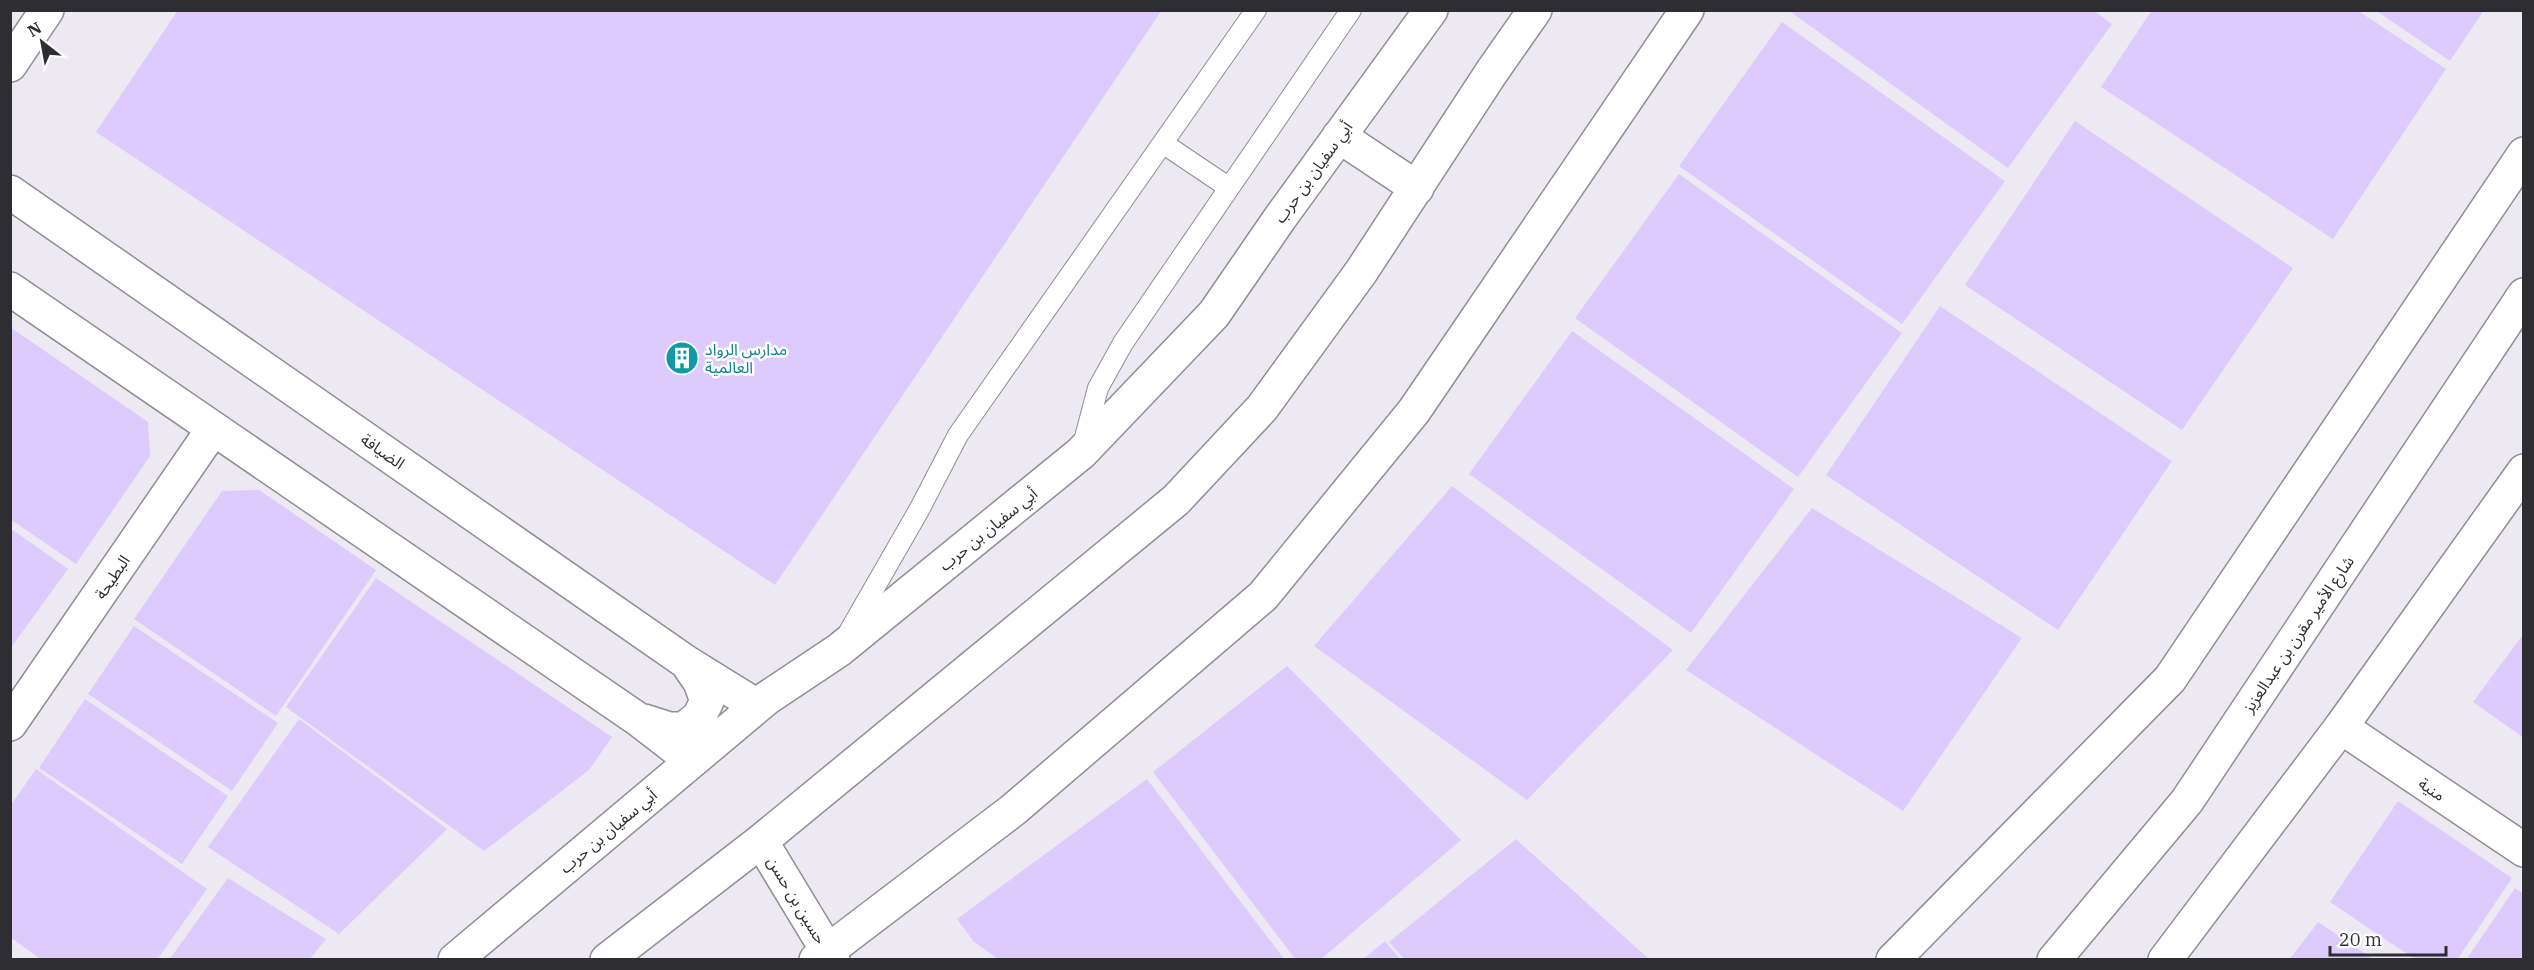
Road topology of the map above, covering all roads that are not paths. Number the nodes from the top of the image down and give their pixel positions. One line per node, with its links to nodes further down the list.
1 (47, 10): 7 (street)
2 (1256, 10): 9 (lane)
3 (1351, 10): 11 (lane)
4 (1431, 10): 8 (street, أبي سفيان بن حرب)
5 (1535, 10): 12 (street)
6 (1687, 10): 28 (street)
7 (10, 65)
8 (1339, 136): 12 (street); 17 (street, أبي سفيان بن حرب)
9 (1164, 144): 11 (lane); 19 (lane)
10 (2523, 154): 31 (street)
11 (1228, 187): 17 (lane)
12 (1417, 188): 26 (street)
13 (10, 192): 20 (street, الضيافة)
14 (10, 289): 16 (street)
15 (2523, 295): 32 (street, شارع الأمير مقرن بن عبدالعزيز)
16 (213, 429): 22 (street); 23 (street, البطيحة)
17 (1081, 453): 19 (street, أبي سفيان بن حرب)
18 (2523, 471): 24 (street)
19 (839, 650): 21 (street, أبي سفيان بن حرب)
20 (687, 662): 21 (street, الضيافة); 22 (street)
21 (757, 706): 25 (street, أبي سفيان بن حرب)
22 (639, 720): 25 (street)
23 (10, 724)
24 (2341, 727): 27 (street, منية); 33 (street)
25 (691, 760): 29 (street, أبي سفيان بن حرب)
26 (761, 841): 28 (street, حسين بن حسن); 30 (street)
27 (2523, 850)
28 (825, 957)
29 (455, 960)
30 (607, 960)
31 (1893, 960)
32 (2054, 960)
33 (2165, 960)

